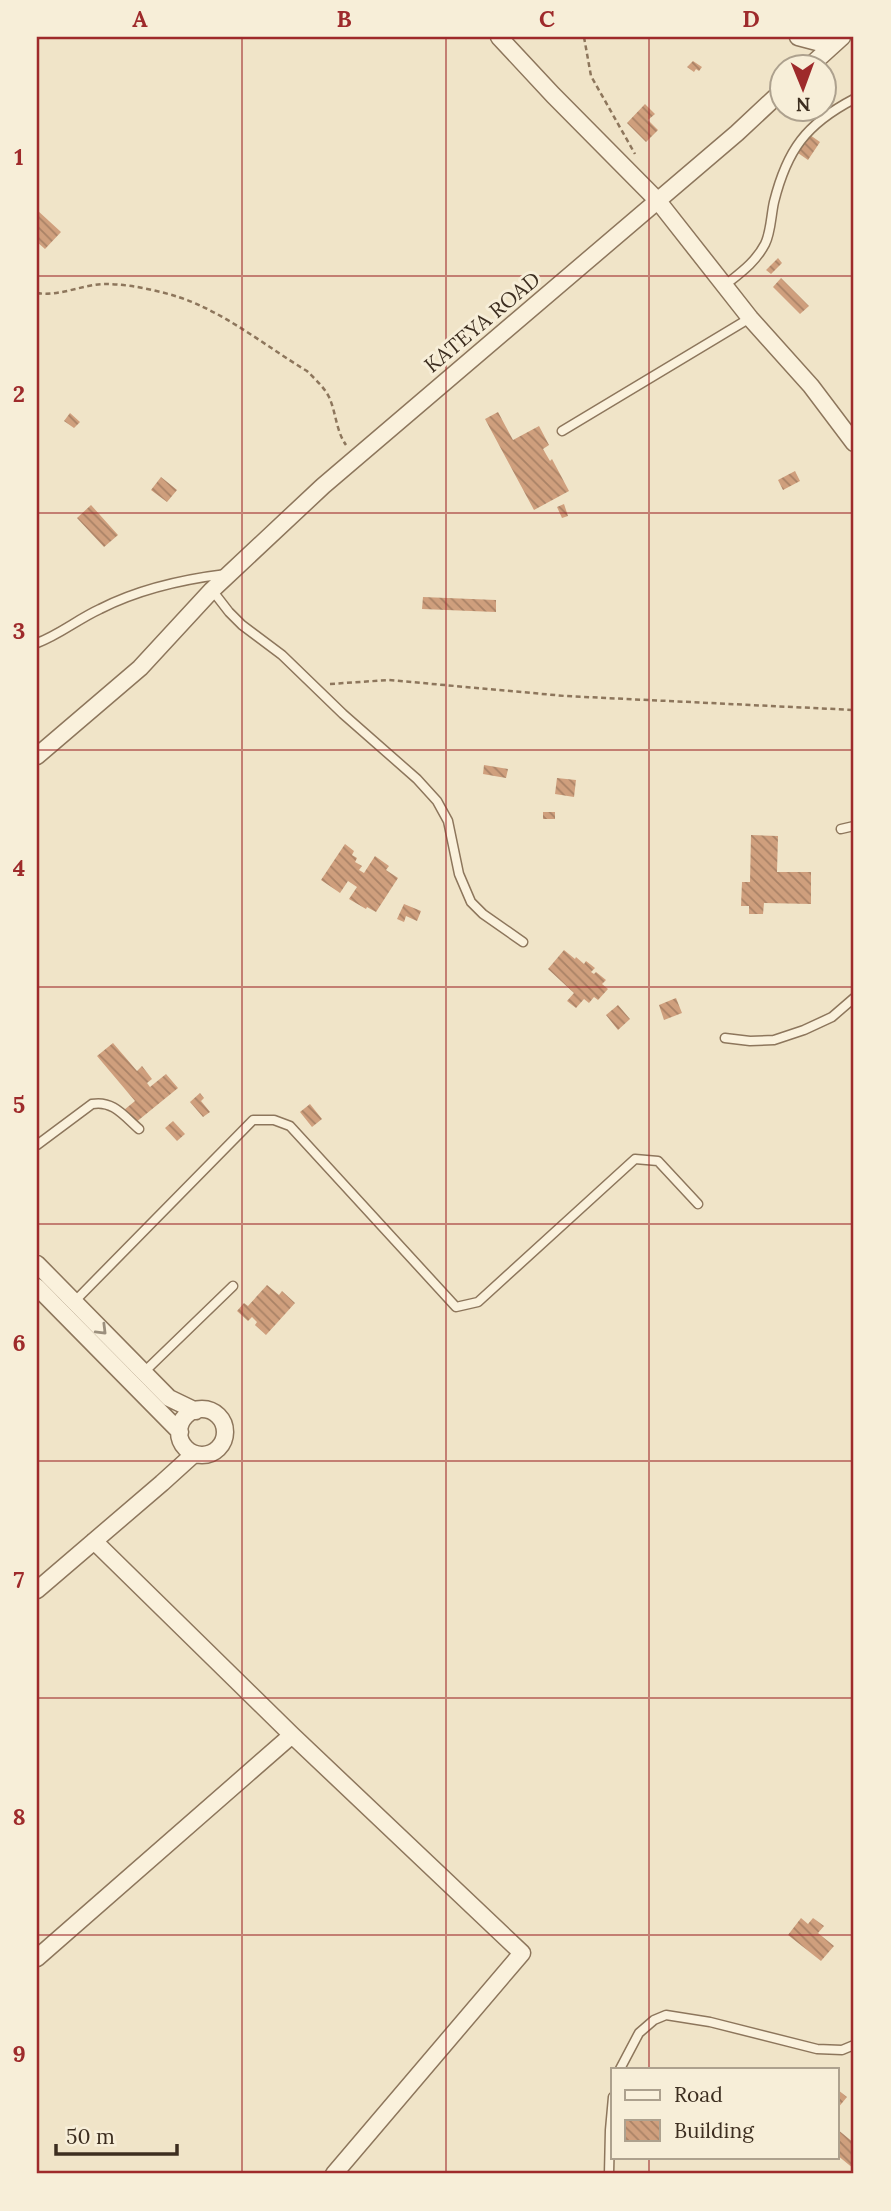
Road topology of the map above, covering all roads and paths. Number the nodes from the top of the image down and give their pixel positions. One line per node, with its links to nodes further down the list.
1 (499, 37): 8 (street)
2 (584, 37): 7 (path)
3 (798, 37): 4 (street)
4 (837, 41)
5 (854, 99): 9 (lane)
6 (768, 104): 8 (street, KATEYA ROAD)
7 (635, 153)
8 (658, 201): 9 (street); 14 (street, KATEYA ROAD)
9 (723, 286): 11 (street)
10 (37, 293): 14 (path)
11 (750, 318): 12 (lane); 13 (street)
12 (562, 431)
13 (854, 443)
14 (355, 459): 15 (street, KATEYA ROAD)
15 (229, 573): 16 (street, KATEYA ROAD); 17 (lane)
16 (212, 590): 18 (lane); 20 (street, KATEYA ROAD)
17 (37, 643)
18 (316, 686): 19 (path); 23 (lane)
19 (854, 710)
20 (37, 756)
21 (854, 826): 22 (lane)
22 (841, 829)
23 (523, 942)
24 (854, 998): 25 (lane)
25 (726, 1038)
26 (139, 1129): 27 (lane)
27 (37, 1145)
28 (698, 1204): 32 (lane)
29 (37, 1264): 32 (street)
30 (233, 1286): 33 (lane)
31 (37, 1287): 33 (street)
32 (74, 1302): 33 (street, one-way to 33)
33 (138, 1378): 34 (street); 35 (street)
34 (196, 1410): 35 (street); 36 (street)
35 (180, 1432): 36 (street)
36 (194, 1454): 37 (street)
37 (94, 1541): 38 (street); 39 (street)
38 (37, 1590)
39 (292, 1735): 40 (street); 44 (street)
40 (37, 1958)
41 (854, 2045): 42 (lane)
42 (621, 2068)
43 (611, 2119): 45 (lane)
44 (334, 2174)
45 (610, 2174)

